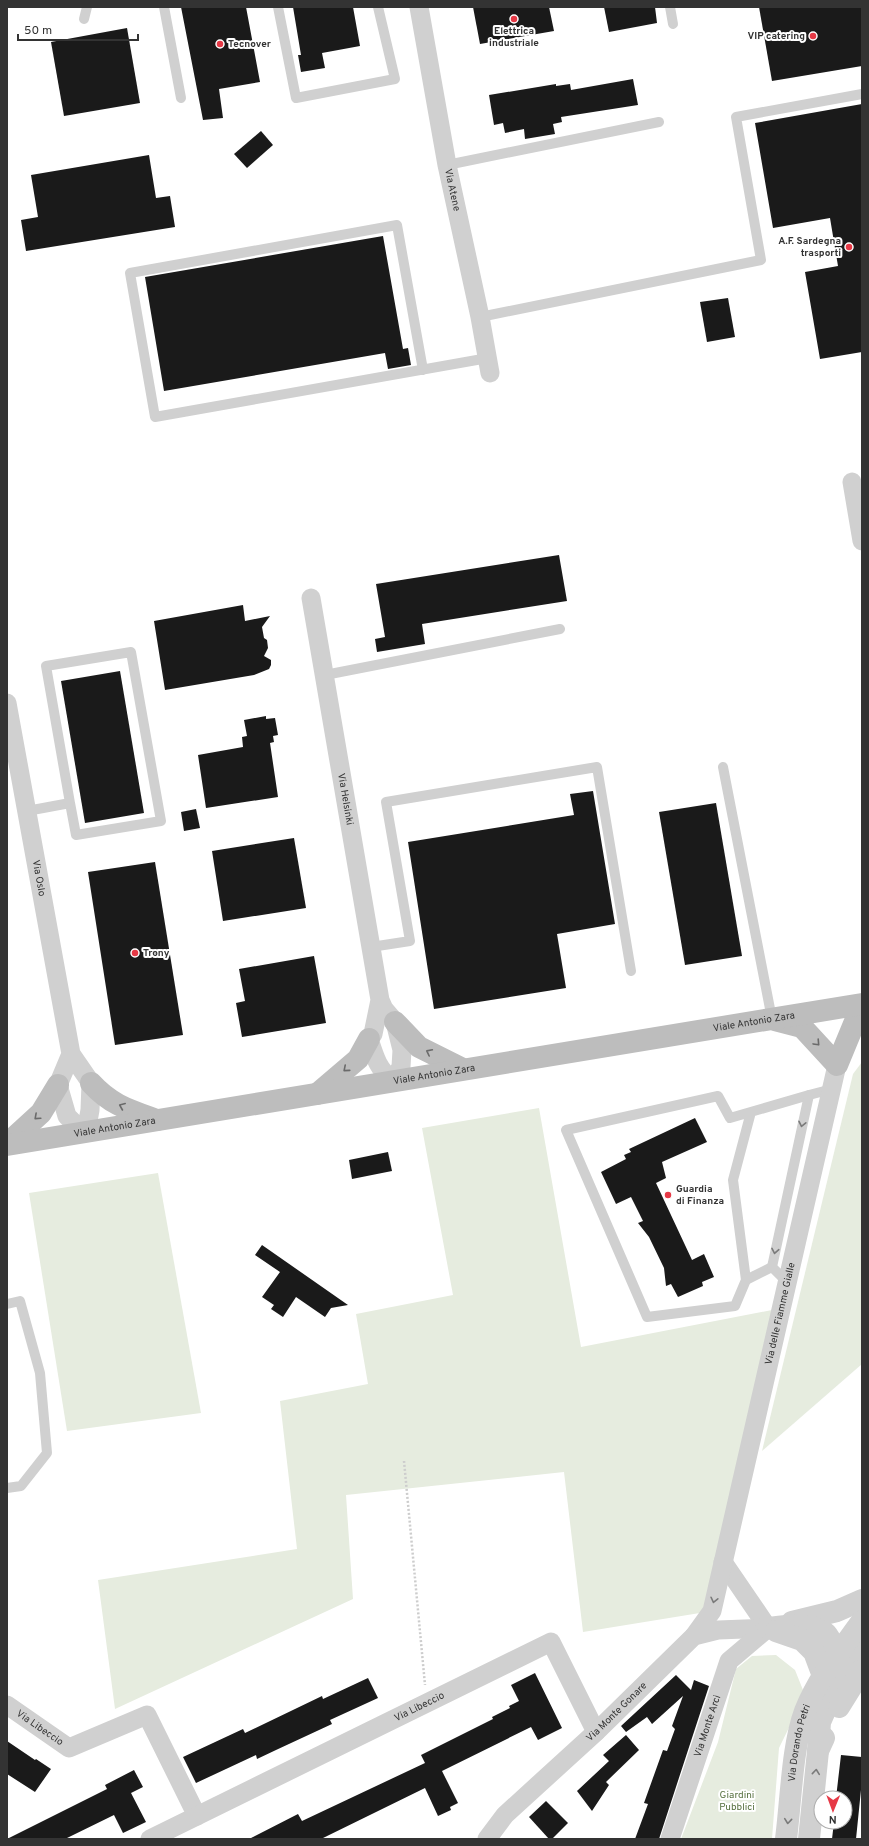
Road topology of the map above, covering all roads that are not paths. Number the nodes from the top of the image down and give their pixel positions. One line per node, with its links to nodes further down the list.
1 (87, 7): 7 (lane)
2 (164, 7): 10 (lane)
3 (278, 7): 4 (lane)
4 (378, 7)
5 (418, 7): 12 (street, Via Atene)
6 (670, 7): 8 (lane)
7 (84, 19)
8 (674, 24)
9 (862, 94): 13 (lane)
10 (181, 98)
11 (659, 122): 12 (lane)
12 (447, 165): 13 (street, Via Atene)
13 (480, 317): 14 (street, Via Atene)
14 (489, 366): 15 (lane)
15 (423, 370): 15 (lane)
16 (852, 482): 17 (street)
17 (862, 541)
18 (312, 598): 20 (street, Via Helsinki)
19 (560, 630): 20 (lane)
20 (325, 675): 25 (street, Via Helsinki)
21 (7, 703): 24 (street, Via Oslo)
22 (722, 767): 30 (lane)
23 (70, 803): 23 (lane); 24 (lane)
24 (27, 811): 33 (street, Via Oslo)
25 (371, 947): 26 (lane); 27 (street, Via Helsinki)
26 (631, 971)
27 (380, 1000): 31 (street, Via Helsinki); 32 (street, Via Helsinki)
28 (862, 1004): 30 (main road, Viale Antonio Zara)
29 (862, 1015): 34 (main road)
30 (772, 1019): 34 (main road, one-way to 34); 35 (main road, Viale Antonio Zara)
31 (395, 1022): 35 (main road, one-way to 31); 36 (street, Via Helsinki)
32 (370, 1039): 36 (street); 40 (main road, one-way to 40)
33 (71, 1054): 37 (street, Via Oslo); 38 (street)
34 (837, 1065): 39 (street, Via delle Fiamme Gialle)
35 (463, 1069): 36 (main road, Viale Antonio Zara)
36 (393, 1081): 40 (main road, Viale Antonio Zara)
37 (91, 1083): 43 (main road, one-way to 37); 44 (street)
38 (58, 1085): 44 (street); 45 (main road, one-way to 45)
39 (832, 1089): 41 (lane); 48 (street, Via delle Fiamme Gialle)
40 (317, 1094): 43 (main road, Viale Antonio Zara)
41 (809, 1095): 42 (lane); 46 (lane, one-way to 46)
42 (751, 1112): 47 (lane); 47 (lane)
43 (158, 1120): 44 (main road, Viale Antonio Zara)
44 (86, 1132): 45 (main road, Viale Antonio Zara)
45 (7, 1144)
46 (772, 1267): 47 (lane); 48 (lane)
47 (746, 1280)
48 (788, 1282): 51 (street, Via delle Fiamme Gialle)
49 (7, 1304): 50 (lane)
50 (7, 1488)
51 (723, 1562): 54 (street); 55 (street, Via delle Fiamme Gialle, one-way to 55)
52 (862, 1600): 54 (street)
53 (862, 1621): 57 (street, Via Dorando Petri)
54 (768, 1628): 55 (street); 57 (street); 59 (street); 66 (street, Via Monte Arci)
55 (694, 1636): 61 (street, Via Monte Gonare)
56 (862, 1651): 57 (street)
57 (836, 1656): 59 (street, Via Dorando Petri); 62 (street, Via Dorando Petri)
58 (862, 1670): 62 (street, Via Dorando Petri)
59 (822, 1676): 67 (street, Via Dorando Petri, one-way to 67)
60 (7, 1705): 63 (street, Via Libeccio)
61 (596, 1732): 63 (street, Via Libeccio); 65 (street, Via Monte Gonare)
62 (818, 1750): 68 (street, Via Dorando Petri, one-way to 62)
63 (197, 1816): 64 (street, Via Libeccio)
64 (150, 1839)
65 (487, 1839)
66 (670, 1839)
67 (786, 1839)
68 (809, 1839)

